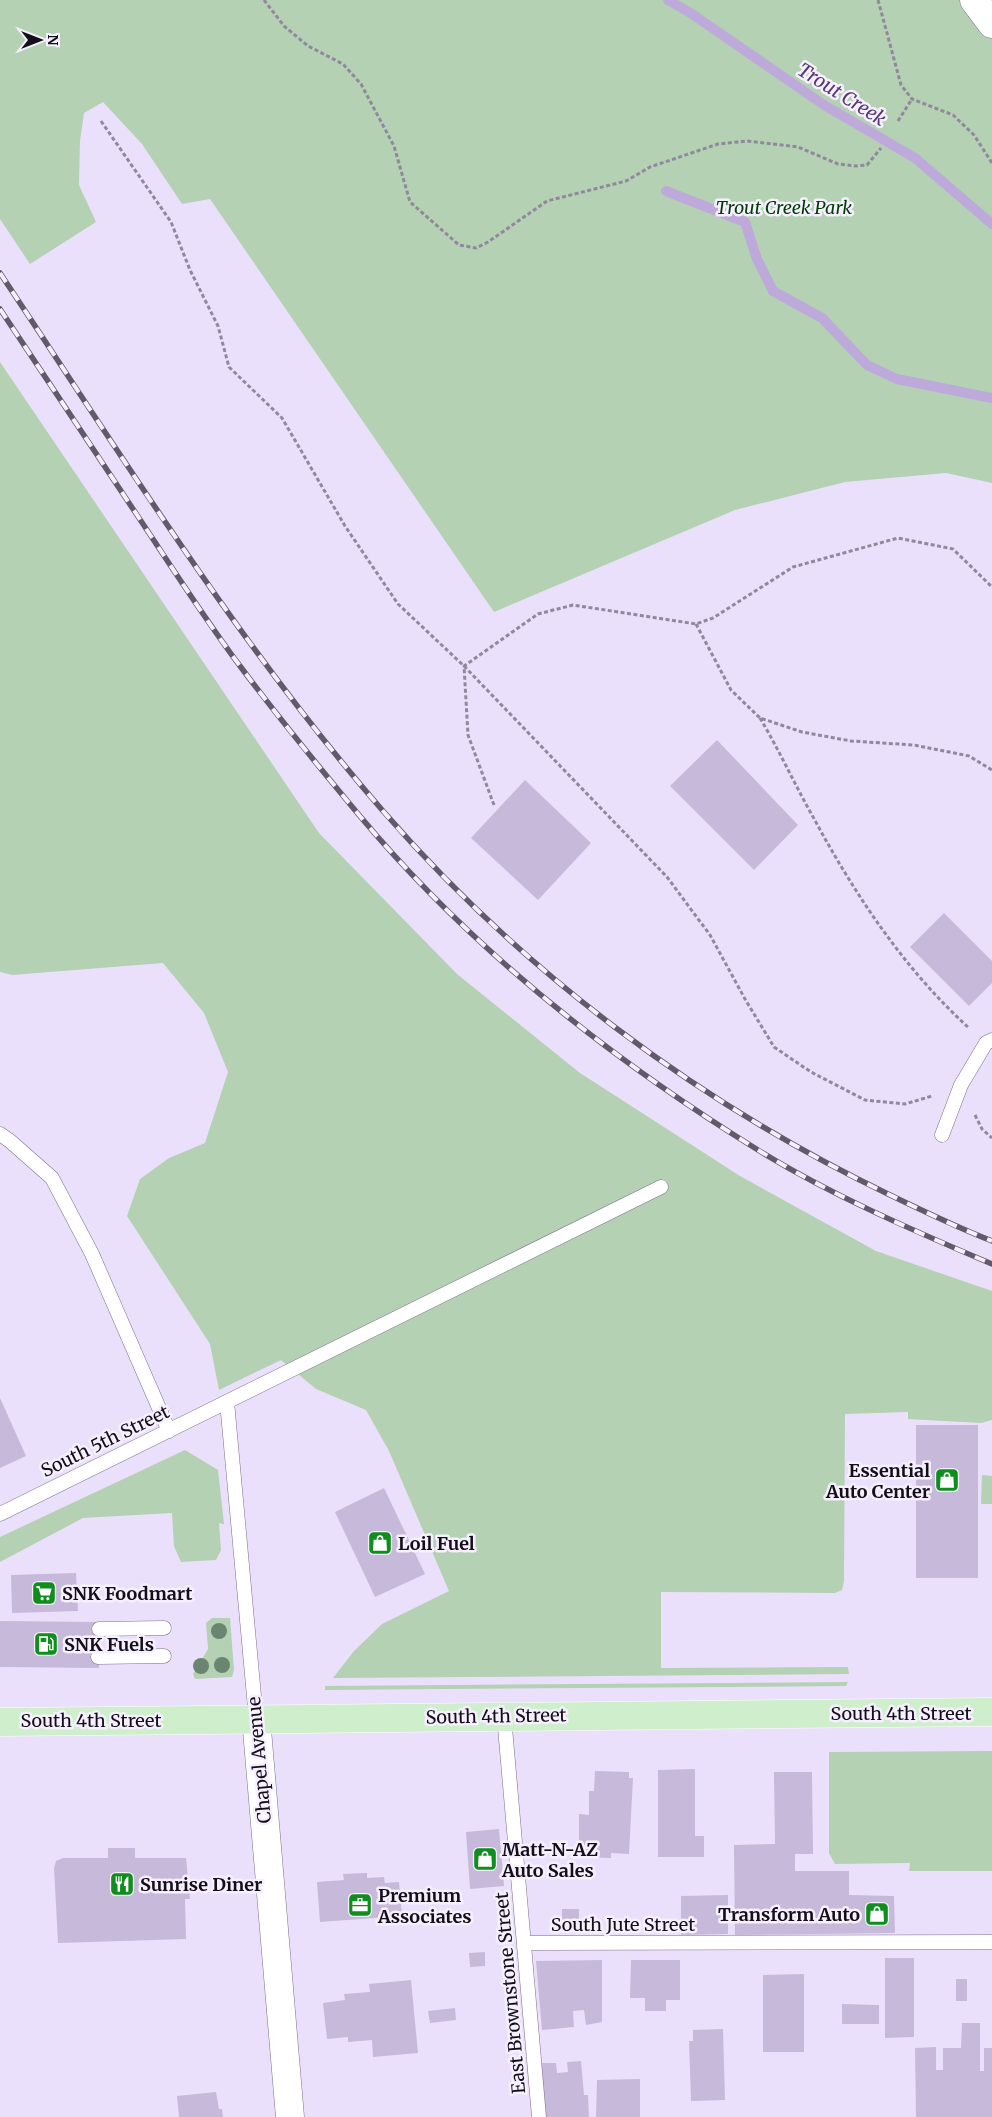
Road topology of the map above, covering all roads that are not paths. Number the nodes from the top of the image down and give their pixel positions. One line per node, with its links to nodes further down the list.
1 (974, 0): 2 (street)
2 (992, 24)
3 (989, 1042): 5 (lane)
4 (0, 1134): 8 (lane)
5 (942, 1134)
6 (661, 1187): 7 (lane, South 5th Street)
7 (227, 1402): 8 (lane, South 5th Street); 16 (lane, Chapel Avenue)
8 (169, 1431): 9 (lane, South 5th Street)
9 (0, 1514)
10 (164, 1628): 11 (lane)
11 (99, 1629)
12 (164, 1656): 13 (lane)
13 (98, 1657)
14 (992, 1712): 15 (main road, South 4th Street)
15 (504, 1716): 16 (main road, South 4th Street); 19 (lane, East Brownstone Street)
16 (256, 1718): 17 (main road, South 4th Street); 20 (street, Chapel Avenue)
17 (0, 1722)
18 (992, 1942): 19 (lane, South Jute Street)
19 (525, 1943): 21 (lane, East Brownstone Street)
20 (290, 2117)
21 (539, 2117)

